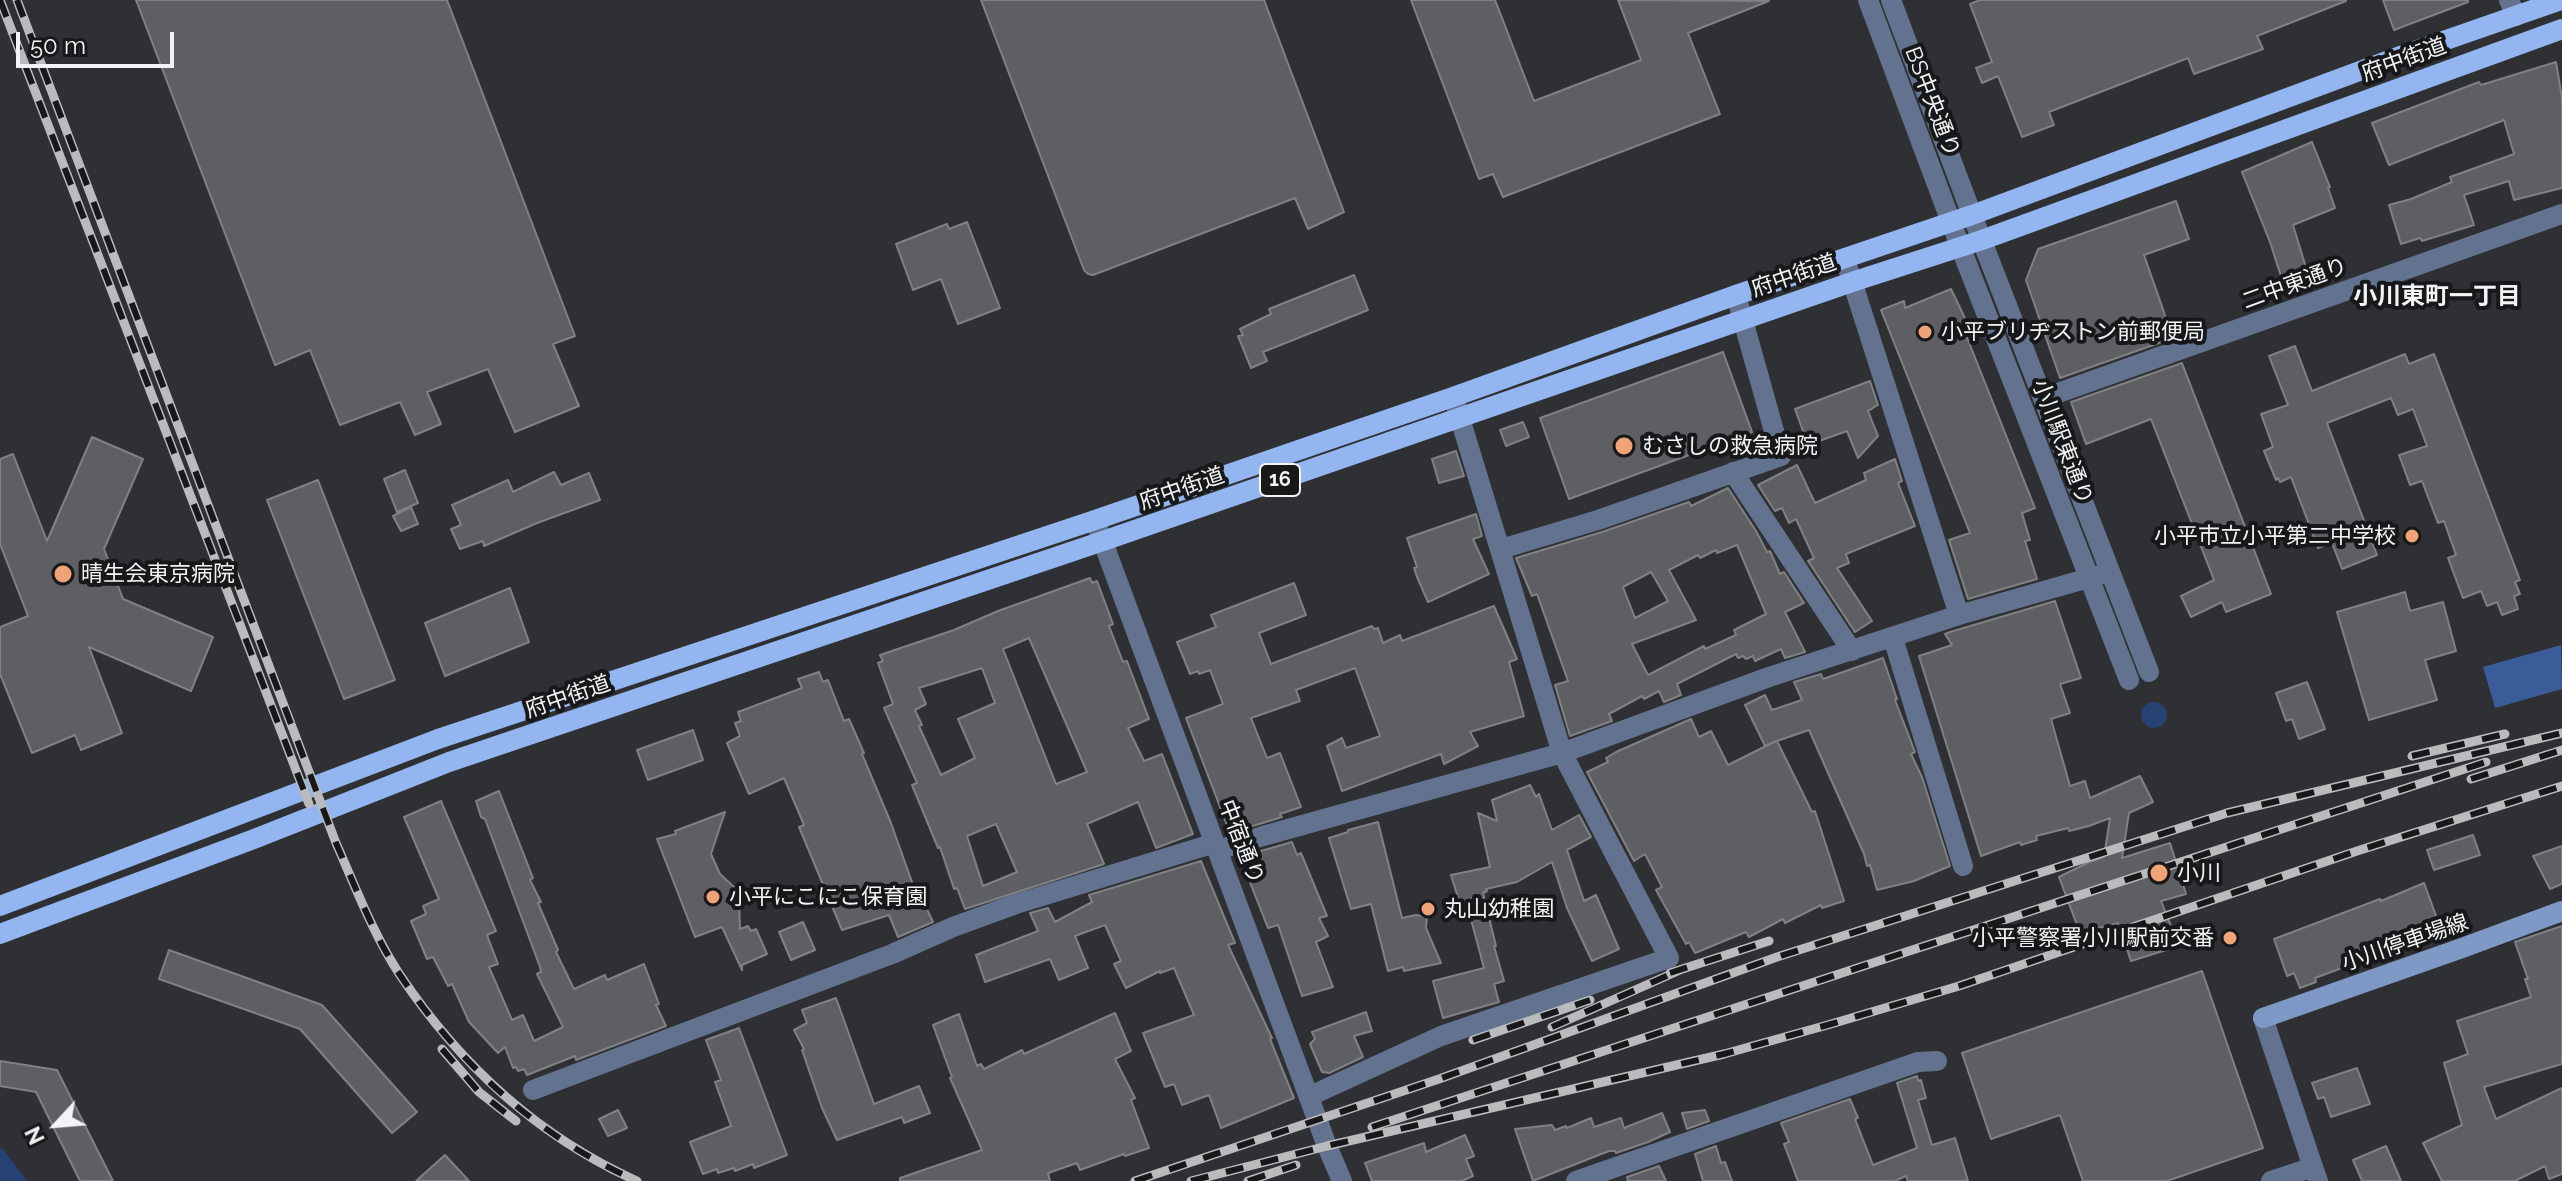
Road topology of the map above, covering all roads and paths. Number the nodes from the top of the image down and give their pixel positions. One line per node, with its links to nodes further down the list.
1 (1868, 0): 8 (street, BS中央通り)
2 (1891, 0): 7 (street, BS中央通り)
3 (2561, 0): 4 (main road, 府中街道 / 16)
4 (2512, 8): 7 (main road, 府中街道 / 16)
5 (2562, 29): 9 (main road, 府中街道 / 16)
6 (2562, 214): 16 (street, 二中東通り)
7 (1972, 215): 8 (main road, 府中街道 / 16); 9 (street, 小川駅東通り)
8 (1952, 222): 10 (street, 小川駅東通り); 11 (main road, 府中街道 / 16)
9 (1982, 240): 10 (main road, 府中街道 / 16); 16 (street, 小川駅東通り)
10 (1960, 246): 12 (main road, 府中街道 / 16); 24 (street, 小川駅東通り)
11 (1845, 259): 12 (street); 13 (main road, 府中街道 / 16)
12 (1852, 282): 14 (main road, 府中街道 / 16); 25 (street)
13 (1736, 295): 14 (street); 15 (main road, 府中街道 / 16)
14 (1743, 319): 18 (main road, 府中街道 / 16); 19 (street)
15 (1453, 397): 17 (main road, 府中街道 / 16); 18 (street)
16 (2044, 398): 23 (street, 小川駅東通り)
17 (1433, 403): 18 (street); 20 (main road, 府中街道 / 16)
18 (1456, 424): 21 (main road, 府中街道 / 16); 22 (street)
19 (1733, 472): 22 (street); 27 (street)
20 (1095, 520): 21 (street, 中宿通り); 33 (main road, 府中街道 / 16)
21 (1103, 541): 31 (street, 中宿通り); 35 (main road, 府中街道 / 16)
22 (1501, 549): 30 (street)
23 (2110, 572): 24 (street); 28 (street, 小川駅東通り)
24 (2088, 578): 25 (street); 29 (street, 小川駅東通り)
25 (1959, 615): 26 (street)
26 (1893, 638): 27 (street); 32 (street)
27 (1852, 651): 30 (street)
28 (2149, 672)
29 (2129, 680)
30 (1562, 753): 31 (street); 39 (street)
31 (1217, 846): 38 (street); 39 (street, 中宿通り)
32 (1963, 866)
33 (0, 906)
34 (2562, 911): 36 (main road, 小川停車場線)
35 (0, 934)
36 (2263, 1018): 40 (street)
37 (1937, 1061): 42 (street)
38 (533, 1090)
39 (1310, 1096): 41 (street, 中宿通り)
40 (2316, 1174): 43 (street)
41 (1342, 1181)
42 (1576, 1181)
43 (2271, 1181)

